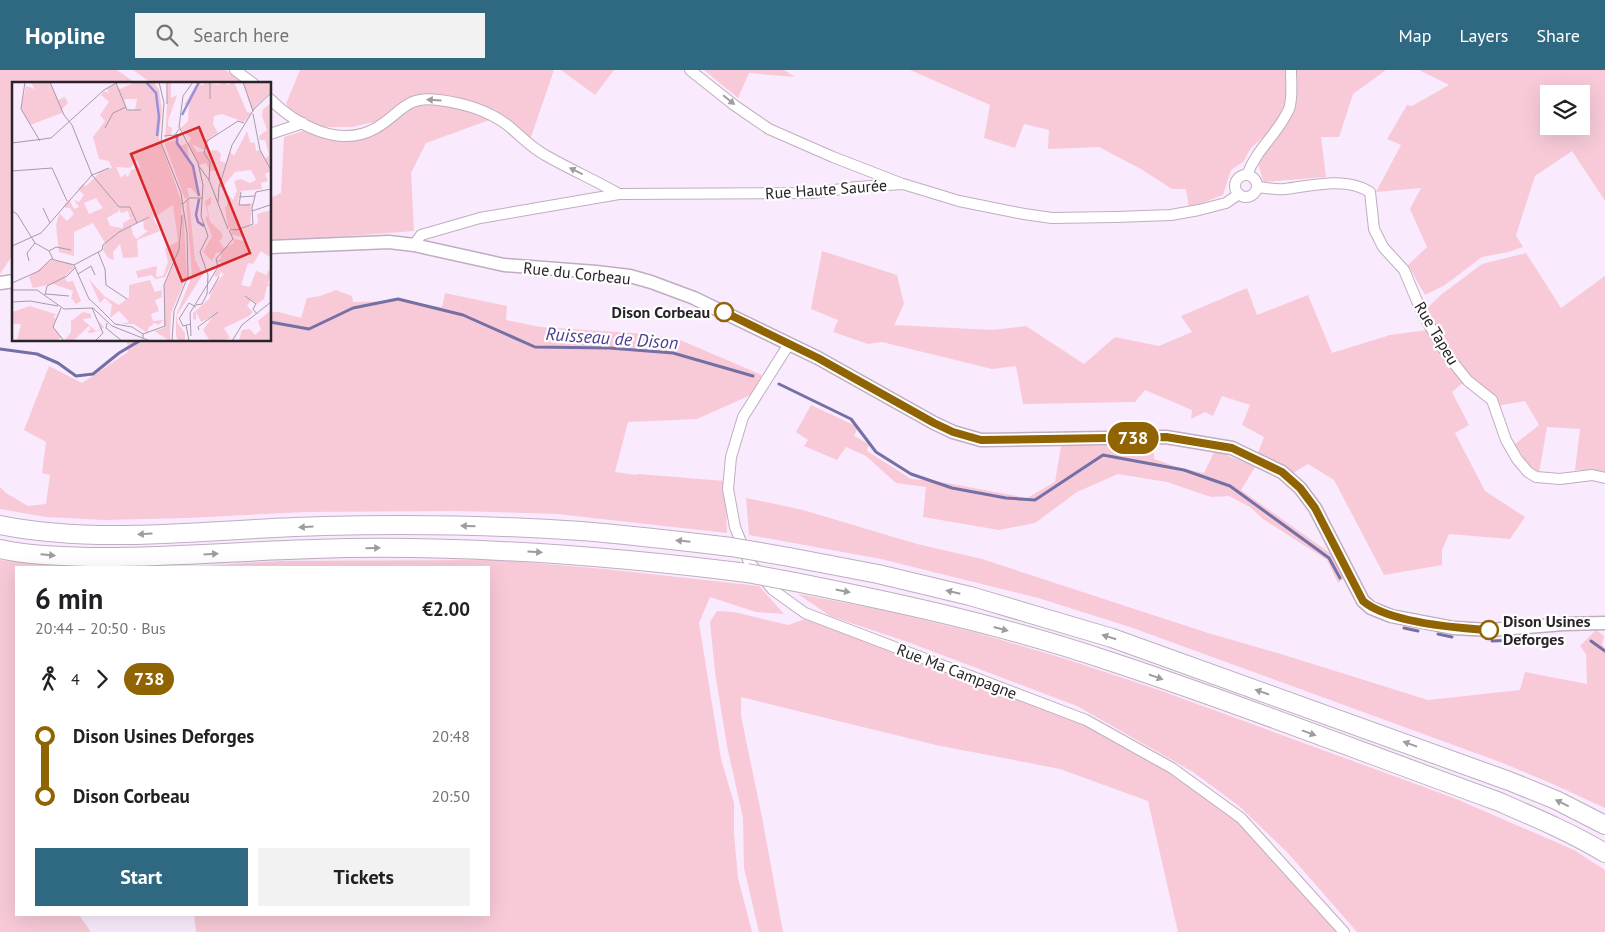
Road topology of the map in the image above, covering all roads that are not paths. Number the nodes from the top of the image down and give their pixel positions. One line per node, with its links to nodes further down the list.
1 (234, 70): 4 (street)
2 (690, 70): 9 (street, one-way to 9)
3 (1291, 70): 8 (street)
4 (251, 82)
5 (271, 100): 6 (street)
6 (303, 123): 7 (street); 12 (street, one-way to 6)
7 (271, 134)
8 (1247, 175): 10 (street); 13 (street)
9 (903, 184): 12 (street, Rue Haute Saurée); 13 (street, Rue Haute Saurée)
10 (1257, 187): 11 (street, Rue Haute Saurée); 13 (street, Rue Haute Saurée)
11 (1283, 189): 17 (street, Rue Tapeu)
12 (619, 194): 14 (street, Rue Haute Saurée)
13 (1239, 194)
14 (414, 245): 15 (street, Rue du Corbeau); 16 (street, Rue du Corbeau)
15 (271, 247)
16 (789, 344): 20 (street, Rue du Corbeau); 23 (street, Rue Ma Campagne)
17 (1605, 478)
18 (0, 525): 21 (highway, one-way to 18, bridge)
19 (0, 549): 22 (highway, one-way to 22, bridge)
20 (1605, 623)
21 (1605, 825)
22 (1605, 853)
23 (1344, 932)

